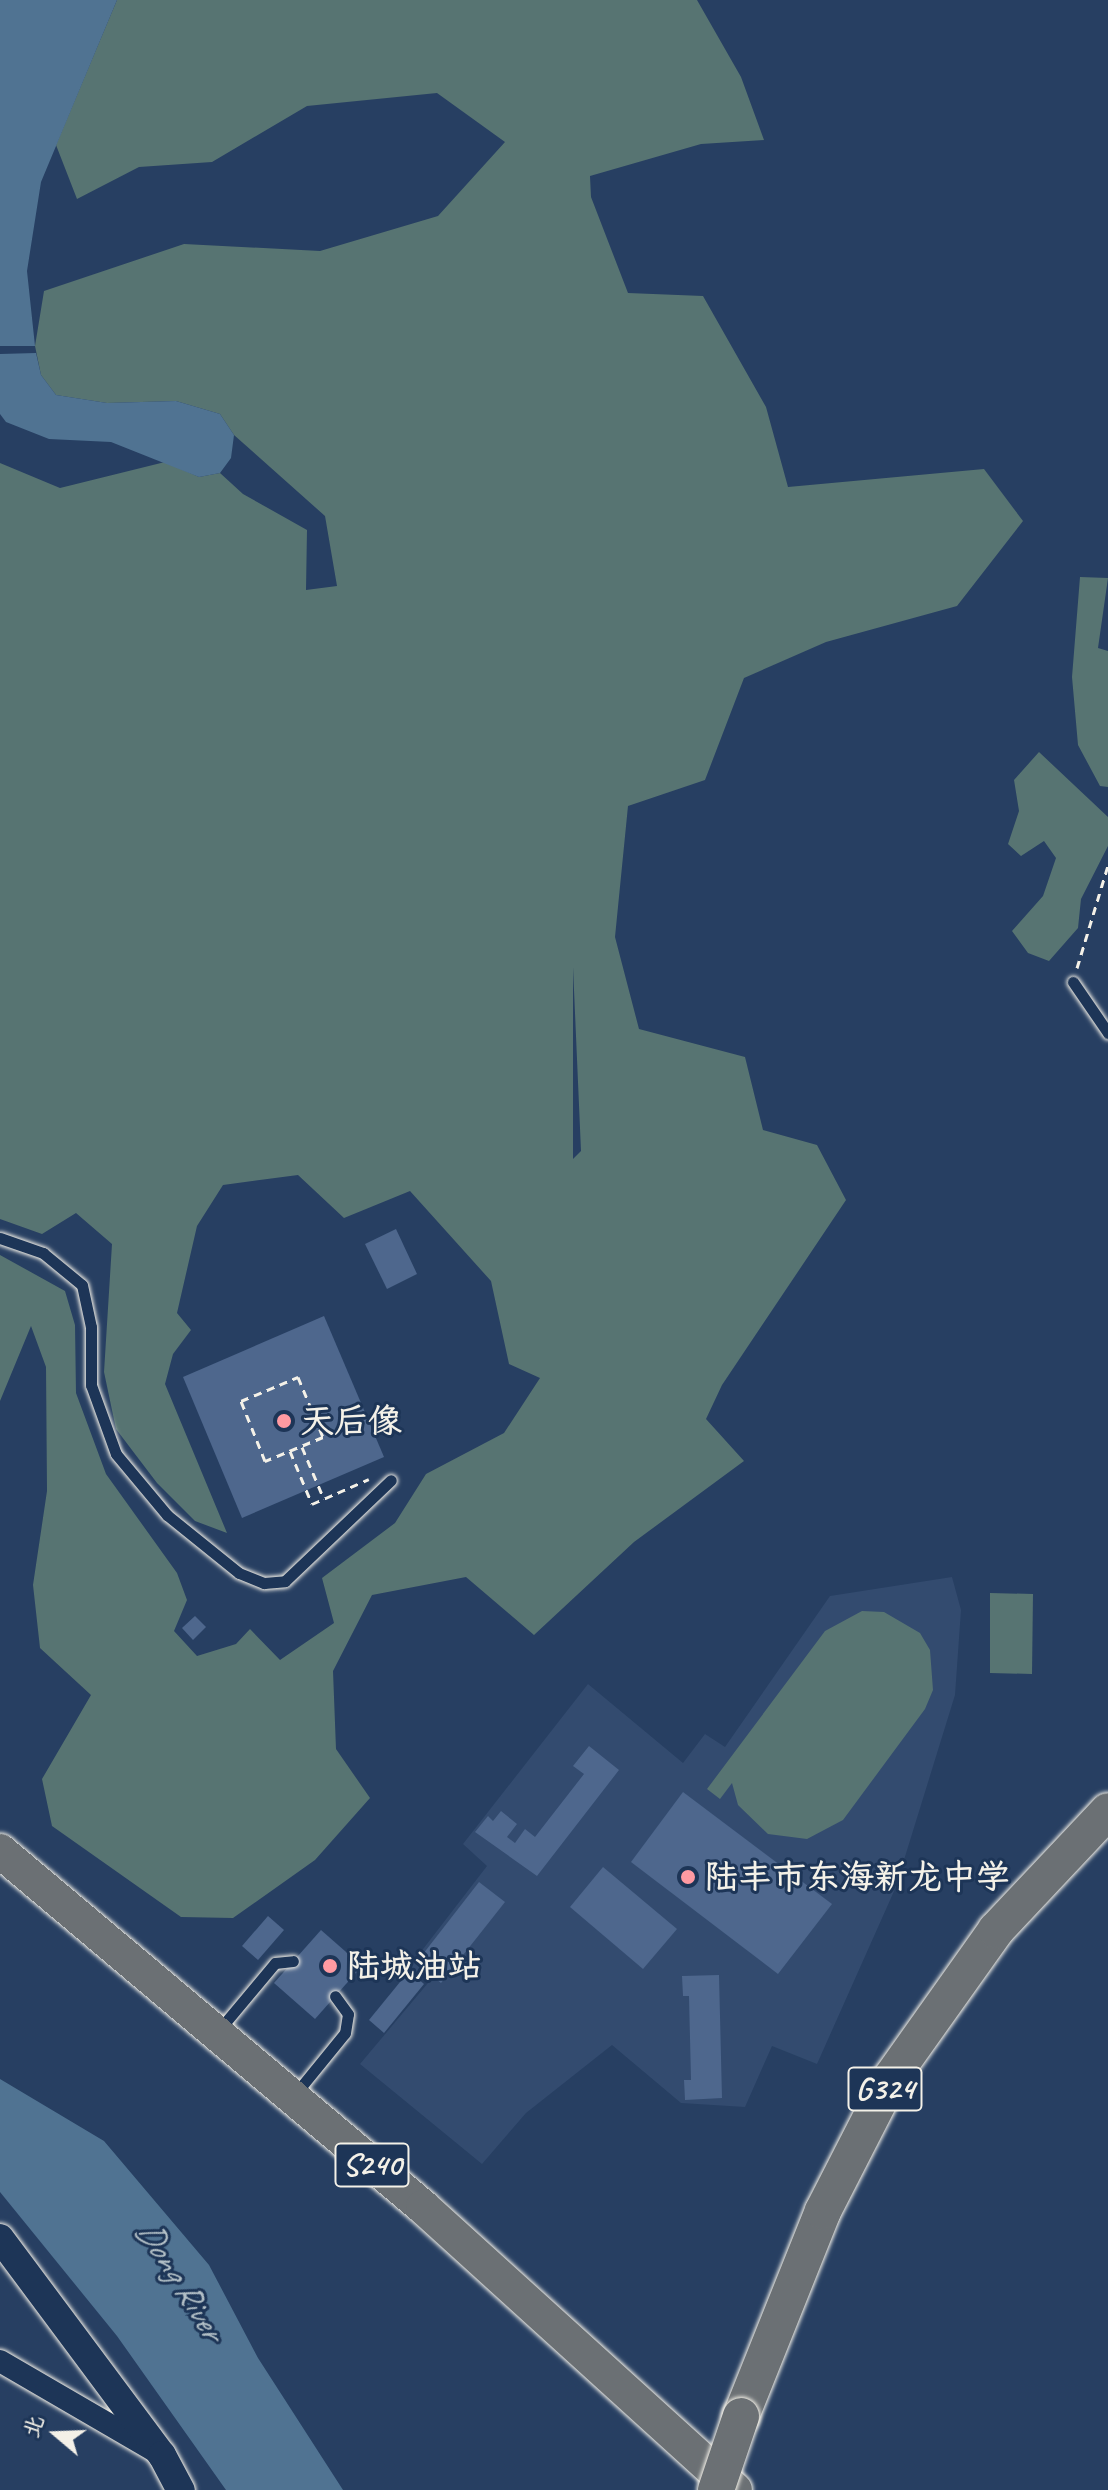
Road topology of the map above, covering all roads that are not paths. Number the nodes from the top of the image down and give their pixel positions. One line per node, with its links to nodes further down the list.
1 (1073, 982): 2 (lane)
2 (1108, 1033)
3 (0, 1238): 4 (lane)
4 (388, 1482)
5 (1108, 1811): 15 (highway, G324, bridge)
6 (0, 1851): 9 (main road, S240)
7 (293, 1961): 9 (lane)
8 (335, 1996): 10 (lane)
9 (216, 2033): 10 (main road, S240)
10 (291, 2099): 16 (main road, S240)
11 (0, 2238): 13 (street)
12 (0, 2361): 13 (street)
13 (162, 2455): 14 (street)
14 (181, 2490)
15 (716, 2490)
16 (735, 2490)

